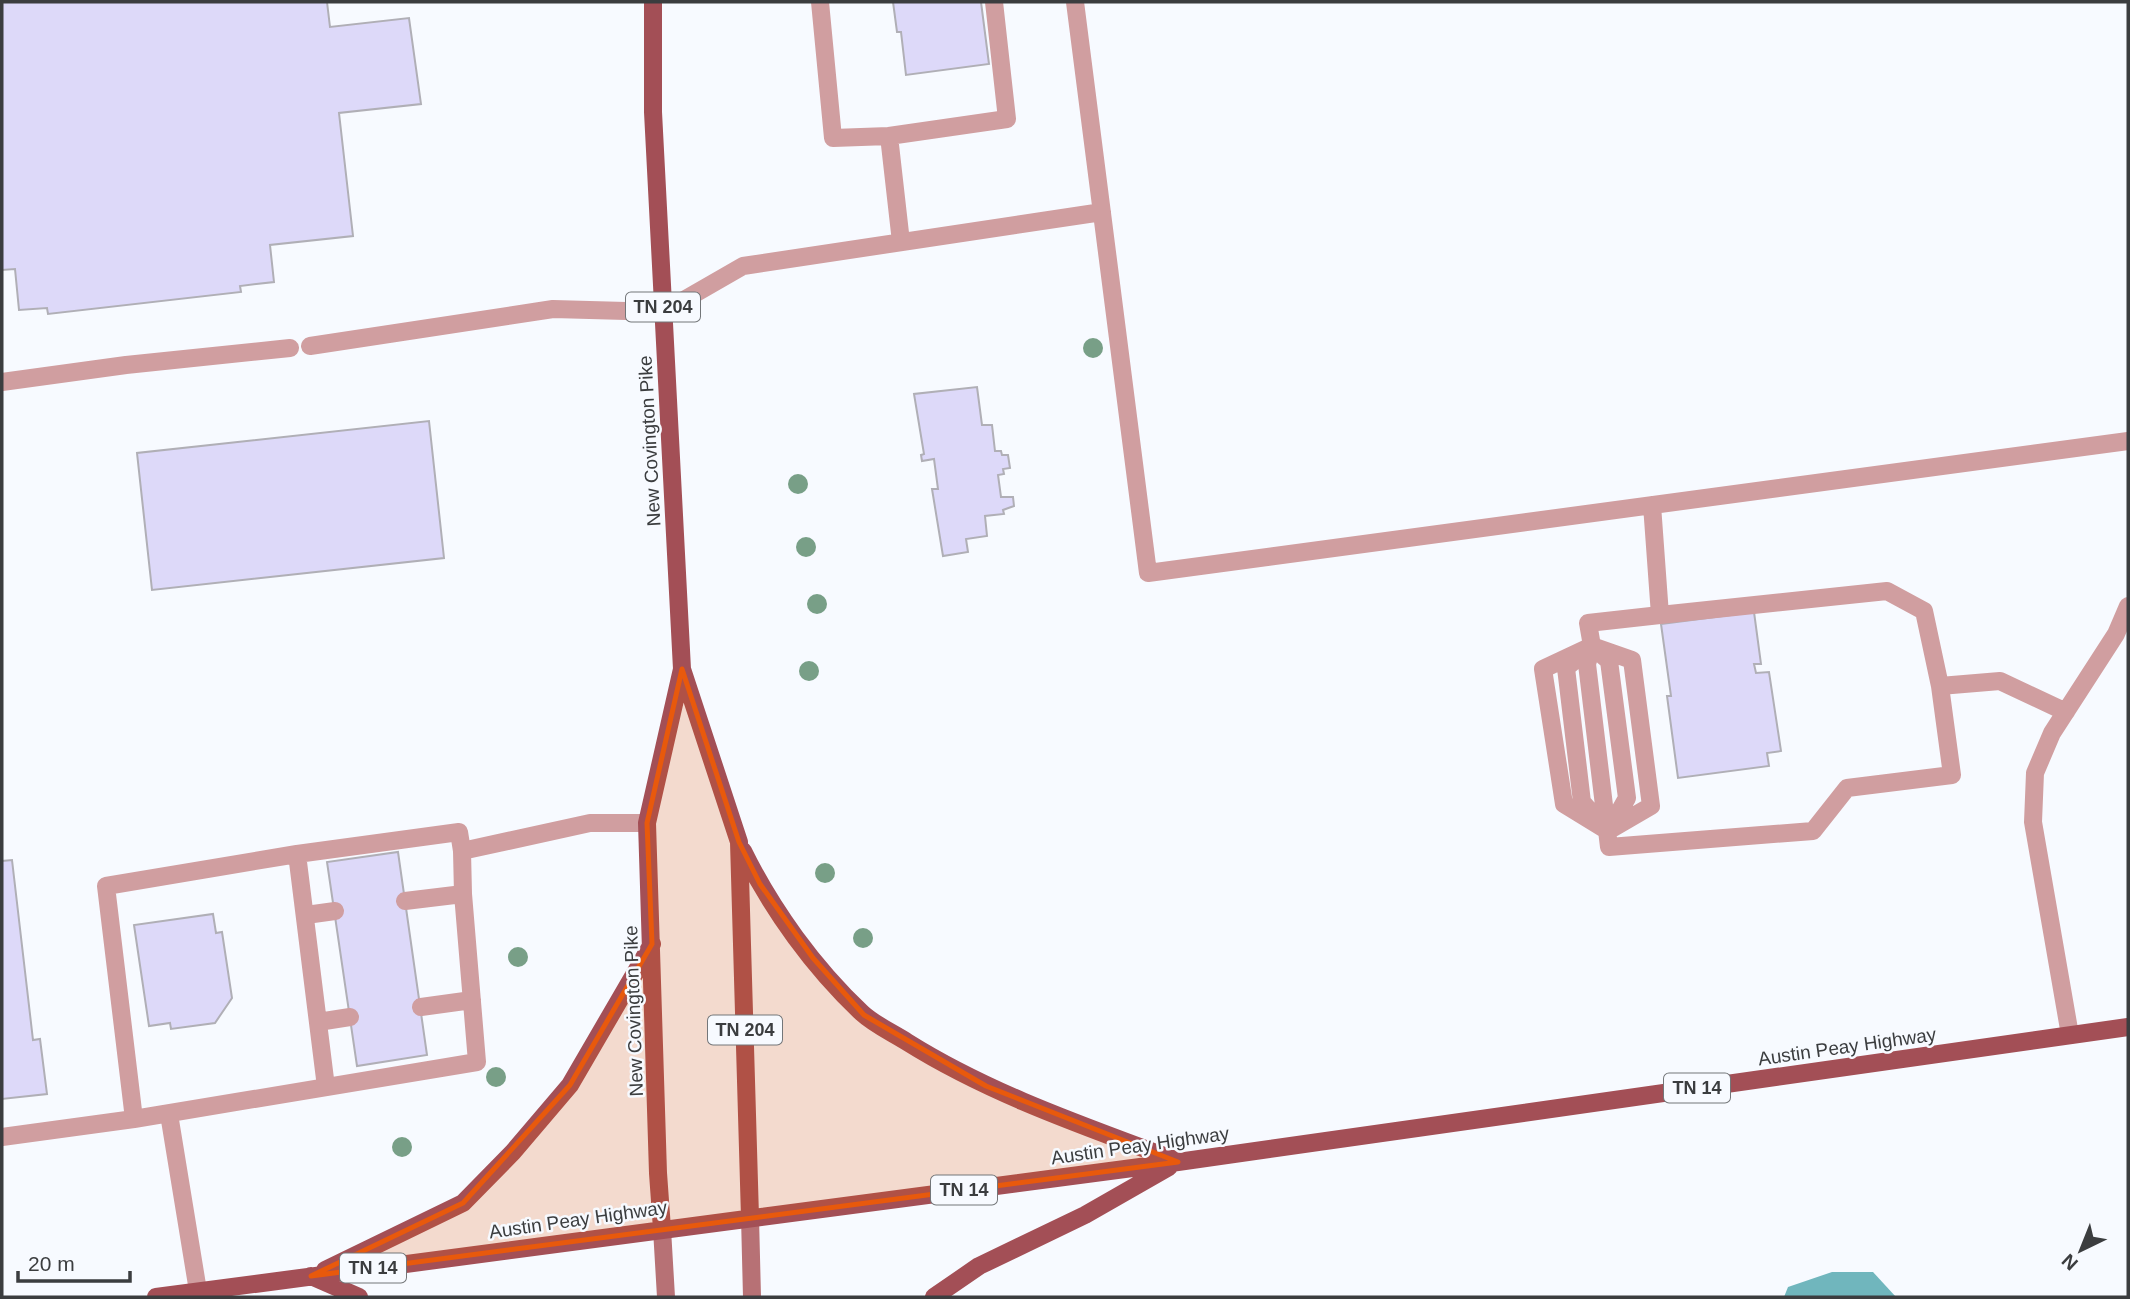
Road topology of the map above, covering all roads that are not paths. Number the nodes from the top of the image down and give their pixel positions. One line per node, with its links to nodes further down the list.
1 (653, 2): 8 (main road, New Covington Pike / TN 204)
2 (820, 2): 5 (lane)
3 (994, 2): 5 (lane)
4 (1075, 2): 6 (lane)
5 (889, 136): 7 (lane)
6 (1102, 212): 7 (lane); 13 (lane)
7 (901, 242): 8 (lane)
8 (663, 312): 9 (lane); 17 (main road, New Covington Pike / TN 204)
9 (310, 346)
10 (290, 348): 11 (lane)
11 (2, 382)
12 (2128, 440): 13 (lane)
13 (1652, 505): 15 (lane)
14 (2128, 606): 19 (lane)
15 (1660, 615): 16 (lane); 18 (lane)
16 (1592, 646): 21 (lane); 21 (lane); 21 (lane)
17 (682, 669): 20 (main road, New Covington Pike / TN 204); 22 (main road, New Covington Pike / TN 204)
18 (1940, 685): 19 (lane); 21 (lane)
19 (2066, 712): 35 (lane)
20 (647, 823): 23 (lane); 29 (main road, New Covington Pike / TN 204)
21 (1608, 831)
22 (739, 842): 40 (main road); 41 (main road, New Covington Pike / TN 204)
23 (462, 851): 24 (lane); 25 (lane)
24 (297, 854): 28 (lane); 38 (lane)
25 (463, 894): 26 (lane); 30 (lane)
26 (405, 901)
27 (335, 911): 28 (lane)
28 (306, 915): 33 (lane)
29 (652, 944): 42 (main road, New Covington Pike / TN 204); 43 (main road)
30 (472, 1000): 31 (lane); 36 (lane)
31 (421, 1007)
32 (350, 1017): 33 (lane)
33 (318, 1022): 36 (lane)
34 (2128, 1027): 35 (main road, Austin Peay Highway / TN 14)
35 (2070, 1035): 40 (main road, Austin Peay Highway / TN 14)
36 (326, 1087): 37 (lane)
37 (169, 1114): 38 (lane); 44 (lane)
38 (134, 1119): 39 (lane)
39 (2, 1137)
40 (1178, 1162): 41 (main road, Austin Peay Highway / TN 14); 49 (main road)
41 (750, 1217): 42 (main road, Austin Peay Highway / TN 14); 48 (main road, TN 204)
42 (662, 1229): 43 (main road, Austin Peay Highway / TN 14); 47 (main road, TN 204)
43 (311, 1276): 44 (main road, Austin Peay Highway / TN 14); 46 (main road)
44 (198, 1291): 45 (main road, Austin Peay Highway / TN 14)
45 (156, 1297)
46 (359, 1297)
47 (666, 1297)
48 (752, 1297)
49 (934, 1297)

